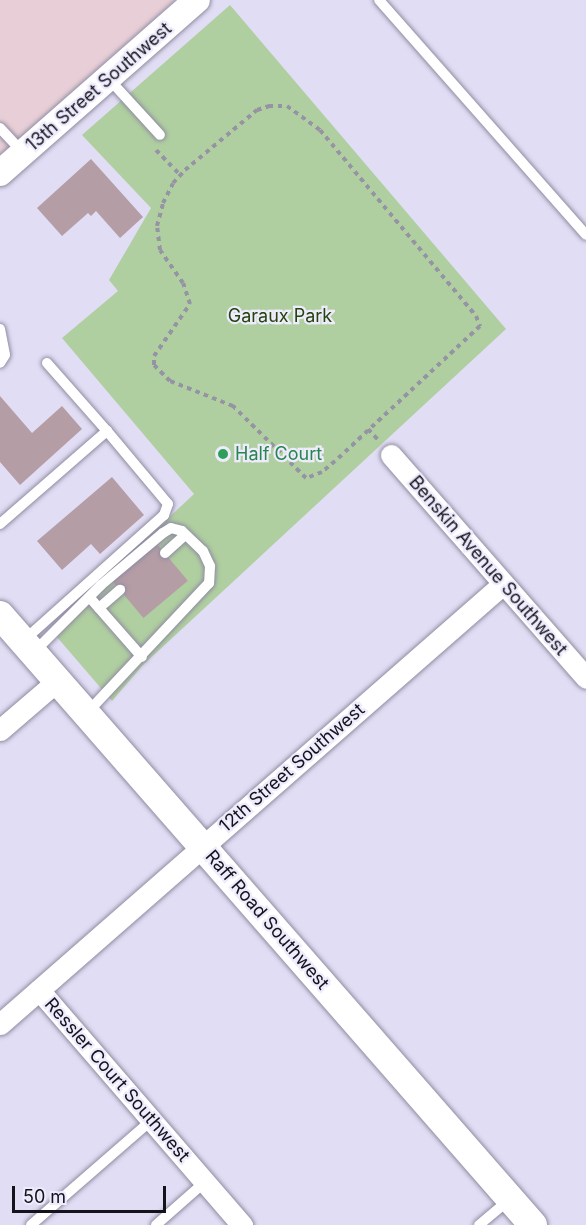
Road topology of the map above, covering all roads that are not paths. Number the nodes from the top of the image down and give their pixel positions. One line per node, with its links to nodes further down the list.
1 (197, 0): 3 (street, 13th Street Southwest)
2 (379, 0): 8 (lane)
3 (108, 78): 5 (lane); 6 (street, 13th Street Southwest)
4 (0, 128): 6 (lane)
5 (160, 135)
6 (23, 153): 7 (street, 13th Street Southwest)
7 (0, 173)
8 (586, 235)
9 (0, 328): 10 (lane)
10 (0, 363)
11 (47, 363): 12 (lane)
12 (107, 431): 14 (lane); 22 (lane)
13 (390, 455): 17 (street, Benskin Avenue Southwest)
14 (0, 524)
15 (186, 535): 16 (lane); 19 (lane); 23 (lane)
16 (165, 553)
17 (503, 584): 24 (street, Benskin Avenue Southwest); 28 (street, 12th Street Southwest)
18 (120, 590): 20 (lane)
19 (91, 599): 20 (lane); 22 (lane)
20 (99, 608): 23 (lane)
21 (0, 615): 22 (main road, Raff Road Southwest)
22 (28, 647): 25 (main road, Raff Road Southwest)
23 (142, 657): 26 (lane)
24 (586, 678)
25 (57, 681): 26 (main road, Raff Road Southwest); 27 (street)
26 (86, 714): 28 (main road, Raff Road Southwest)
27 (0, 730)
28 (202, 847): 29 (street, 12th Street Southwest); 33 (main road, Raff Road Southwest)
29 (39, 990): 30 (street, 12th Street Southwest); 31 (street, Ressler Court Southwest)
30 (0, 1024)
31 (152, 1120): 32 (street, Ressler Court Southwest); 34 (lane)
32 (205, 1182): 35 (lane); 36 (street, Ressler Court Southwest)
33 (510, 1199): 37 (lane); 38 (main road, Raff Road Southwest)
34 (31, 1225)
35 (156, 1225)
36 (242, 1225)
37 (479, 1225)
38 (533, 1225)

